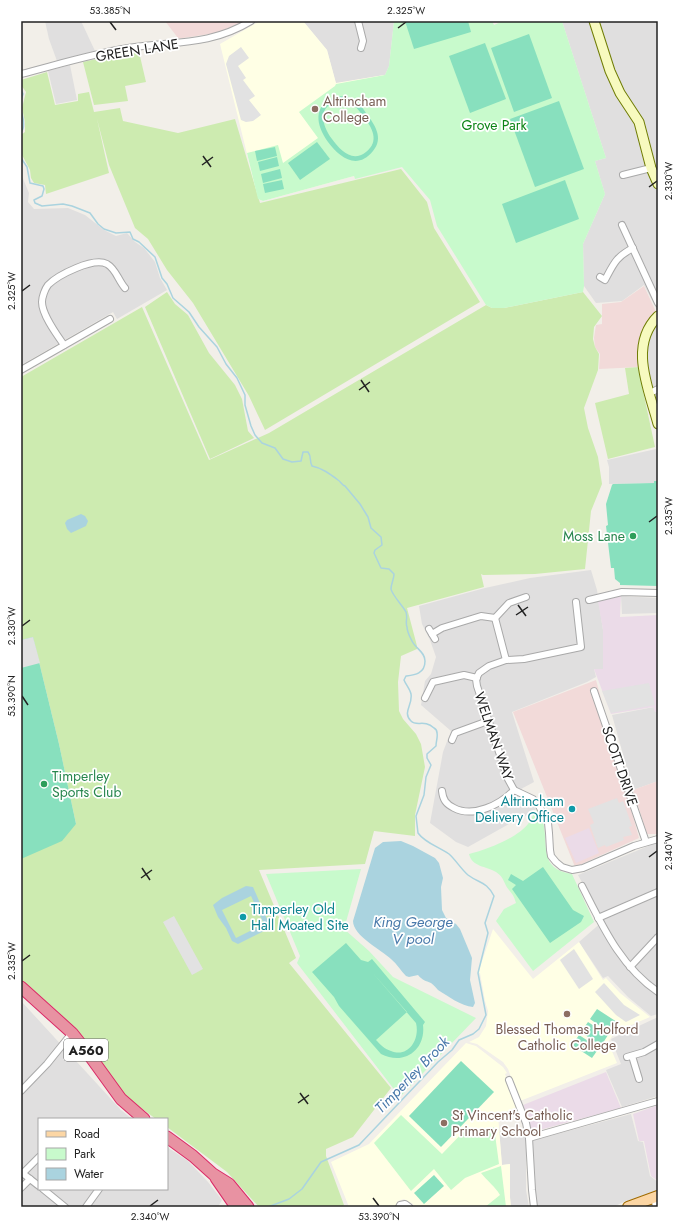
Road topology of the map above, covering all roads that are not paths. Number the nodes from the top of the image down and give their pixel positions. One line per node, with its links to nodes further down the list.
1 (251, 21): 5 (street, GREEN LANE)
2 (358, 21): 4 (street)
3 (594, 21): 6 (street)
4 (361, 48)
5 (21, 74)
6 (652, 168): 7 (street); 8 (street)
7 (623, 175)
8 (658, 184)
9 (622, 225): 10 (street)
10 (633, 248): 11 (street); 13 (street)
11 (600, 277)
12 (125, 288): 16 (street)
13 (658, 303)
14 (658, 316): 18 (street)
15 (110, 318): 16 (street)
16 (64, 345): 17 (street)
17 (21, 370)
18 (654, 391): 19 (street)
19 (658, 424)
20 (658, 593): 22 (street)
21 (526, 598): 24 (street)
22 (589, 600)
23 (576, 602): 26 (street, WELMAN WAY)
24 (495, 618): 25 (street); 26 (street)
25 (432, 634)
26 (506, 660): 27 (street, WELMAN WAY)
27 (477, 678): 29 (street); 30 (street, WELMAN WAY)
28 (594, 691): 35 (street, SCOTT DRIVE)
29 (425, 698)
30 (488, 721): 31 (street); 32 (street, WELMAN WAY)
31 (452, 740)
32 (514, 790): 33 (street); 35 (street, WELMAN WAY)
33 (442, 791)
34 (658, 839): 35 (street)
35 (646, 842)
36 (582, 886): 38 (street)
37 (658, 892): 38 (street)
38 (598, 918): 40 (street)
39 (658, 937): 40 (street)
40 (630, 967): 42 (street)
41 (21, 987): 43 (highway, A560)
42 (658, 992)
43 (72, 1033): 47 (street); 49 (highway, A560)
44 (658, 1046): 45 (street)
45 (639, 1079)
46 (509, 1080): 51 (street)
47 (21, 1091)
48 (658, 1101): 51 (street)
49 (143, 1118)
50 (168, 1138): 60 (highway)
51 (529, 1138): 65 (street)
52 (38, 1158): 53 (street)
53 (22, 1172): 54 (street)
54 (30, 1179): 55 (street); 56 (street)
55 (38, 1185)
56 (21, 1188)
57 (44, 1190): 61 (street)
58 (98, 1190): 62 (street)
59 (656, 1200): 66 (main road)
60 (242, 1206)
61 (66, 1207)
62 (86, 1207)
63 (399, 1207): 64 (street)
64 (409, 1207)
65 (534, 1207)
66 (628, 1207)

